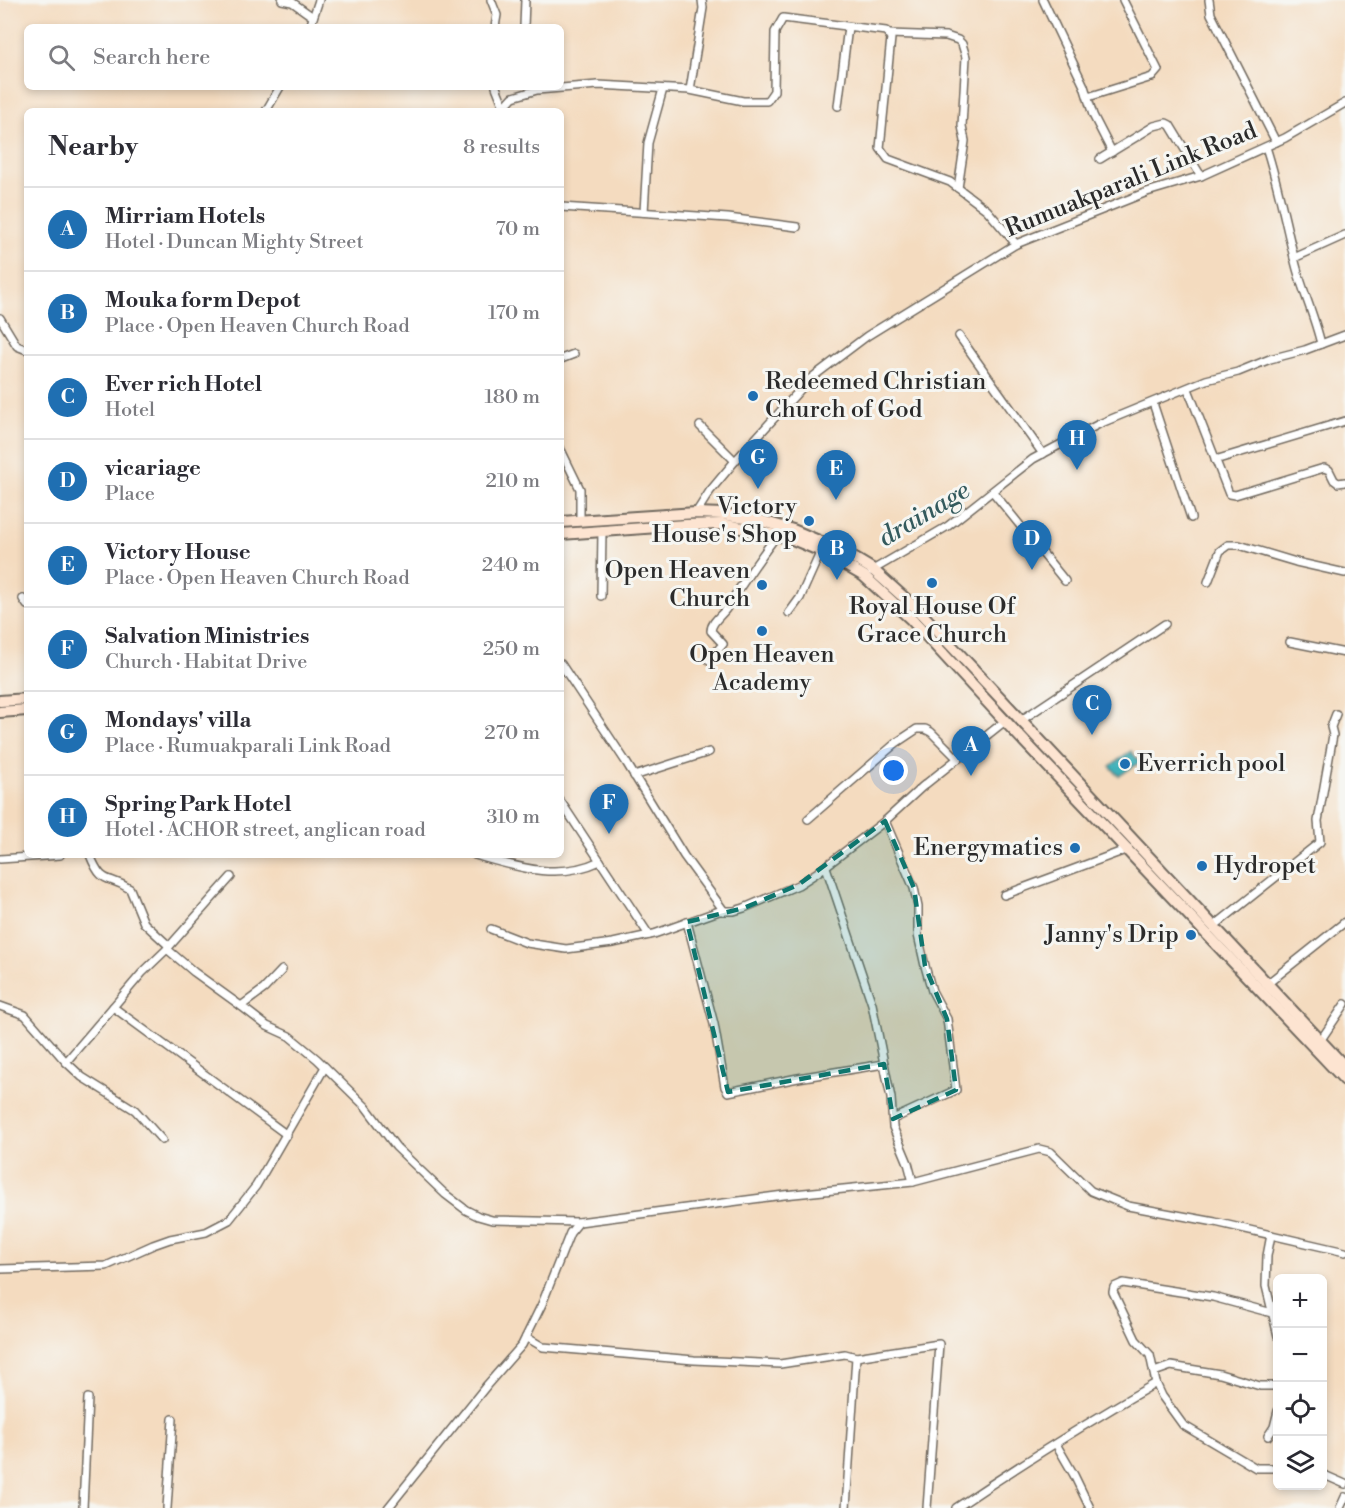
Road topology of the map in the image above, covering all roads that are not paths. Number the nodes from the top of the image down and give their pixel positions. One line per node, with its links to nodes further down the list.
1 (282, 0): 9 (street)
2 (319, 0): 9 (street)
3 (491, 0): 11 (street)
4 (525, 0): 12 (street)
5 (702, 0): 20 (street)
6 (1043, 0): 22 (street)
7 (1123, 0): 22 (street)
8 (1209, 0): 28 (street)
9 (314, 17): 10 (street)
10 (311, 24)
11 (496, 24)
12 (524, 24)
13 (848, 27): 14 (street); 20 (street); 24 (street)
14 (890, 34): 33 (street); 33 (street)
15 (564, 88): 16 (street)
16 (663, 88): 20 (street); 35 (street)
17 (278, 90): 25 (street)
18 (496, 90): 26 (street)
19 (537, 90): 21 (street)
20 (690, 90)
21 (522, 91): 27 (street)
22 (1088, 97): 30 (street)
23 (1345, 103): 28 (street, Rumuakparali Link Road)
24 (838, 106)
25 (268, 108)
26 (504, 108)
27 (505, 108)
28 (1276, 142): 29 (street, Rumuakparali Link Road)
29 (1266, 147): 32 (street, Rumuakparali Link Road); 39 (street)
30 (1112, 152): 31 (street); 32 (street)
31 (1100, 159)
32 (1201, 176): 38 (street, Rumuakparali Link Road)
33 (958, 188): 38 (street)
34 (564, 207): 35 (street)
35 (645, 212): 36 (street)
36 (797, 227)
37 (1345, 235): 39 (street)
38 (1016, 244): 54 (street, Rumuakparali Link Road)
39 (1294, 258): 43 (street)
40 (0, 318): 44 (street)
41 (1345, 335): 43 (street)
42 (958, 336): 51 (street)
43 (1321, 344): 47 (street)
44 (24, 349)
45 (574, 354): 46 (street)
46 (564, 358)
47 (1188, 389): 48 (street); 53 (street)
48 (1153, 403): 51 (street); 58 (street)
49 (1345, 421): 53 (street)
50 (700, 426): 54 (street)
51 (1043, 454): 56 (street)
52 (564, 456): 59 (street)
53 (1215, 460): 55 (street)
54 (735, 461): 57 (street, Rumuakparali Link Road)
55 (1345, 482)
56 (993, 492): 65 (street); 67 (street)
57 (696, 513): 59 (main road); 65 (main road)
58 (1191, 519)
59 (580, 520): 60 (main road)
60 (564, 522)
61 (602, 531): 62 (main road); 63 (main road); 69 (street)
62 (564, 534)
63 (777, 535): 64 (main road); 74 (street)
64 (821, 551): 65 (main road); 70 (street)
65 (868, 573): 81 (main road); 82 (main road)
66 (1345, 573): 68 (street)
67 (1065, 581)
68 (1208, 582)
69 (601, 596)
70 (789, 613)
71 (1165, 624): 81 (street)
72 (1290, 642): 73 (street)
73 (1345, 653)
74 (709, 660)
75 (564, 669): 85 (street)
76 (24, 699): 77 (main road)
77 (0, 701)
78 (24, 710): 79 (main road)
79 (0, 712)
80 (1336, 714): 101 (street)
81 (1020, 721): 101 (main road)
82 (1005, 722): 84 (street); 89 (main road)
83 (709, 752): 85 (street)
84 (958, 759): 87 (street); 88 (street)
85 (634, 776): 98 (street)
86 (564, 807): 94 (street)
87 (808, 819)
88 (885, 821): 95 (street); 117 (street)
89 (1128, 849): 97 (street); 116 (main road)
90 (24, 857): 93 (street)
91 (91, 858): 104 (street)
92 (486, 858): 94 (street)
93 (0, 859)
94 (600, 861): 103 (street)
95 (826, 867): 98 (street); 113 (street)
96 (231, 877): 104 (street)
97 (1004, 895)
98 (724, 911): 99 (street)
99 (687, 922): 103 (street); 113 (street)
100 (1345, 922): 106 (street)
101 (1214, 927): 106 (main road)
102 (491, 929): 103 (street)
103 (648, 935)
104 (168, 948): 109 (street); 110 (street)
105 (282, 970): 110 (street)
106 (1267, 984): 111 (main road)
107 (1345, 1004): 111 (street)
108 (0, 1006): 112 (street)
109 (112, 1006): 112 (street); 118 (street)
110 (241, 1006): 114 (street)
111 (1320, 1041): 115 (main road)
112 (66, 1062): 119 (street)
113 (884, 1064): 117 (street)
114 (325, 1067): 118 (street); 121 (street)
115 (1345, 1067)
116 (1345, 1080)
117 (892, 1119): 120 (street)
118 (287, 1135): 124 (street)
119 (162, 1140)
120 (913, 1182): 121 (street); 122 (street)
121 (579, 1222): 127 (street)
122 (1271, 1235): 123 (street); 125 (street)
123 (1345, 1252)
124 (0, 1269)
125 (1272, 1313): 126 (street); 129 (street)
126 (1276, 1328)
127 (526, 1337): 128 (street); 143 (street)
128 (856, 1357): 144 (street); 145 (street)
129 (1154, 1372): 130 (street); 131 (street)
130 (1156, 1383): 136 (street); 137 (street)
131 (1273, 1386)
132 (87, 1398): 141 (street)
133 (173, 1419): 142 (street)
134 (1273, 1428): 135 (street)
135 (1268, 1436)
136 (1056, 1444): 146 (street); 147 (street)
137 (1273, 1468)
138 (1327, 1476): 139 (street)
139 (1345, 1484)
140 (1345, 1497): 148 (street)
141 (83, 1508)
142 (167, 1508)
143 (388, 1508)
144 (846, 1508)
145 (927, 1508)
146 (956, 1508)
147 (1089, 1508)
148 (1340, 1508)

